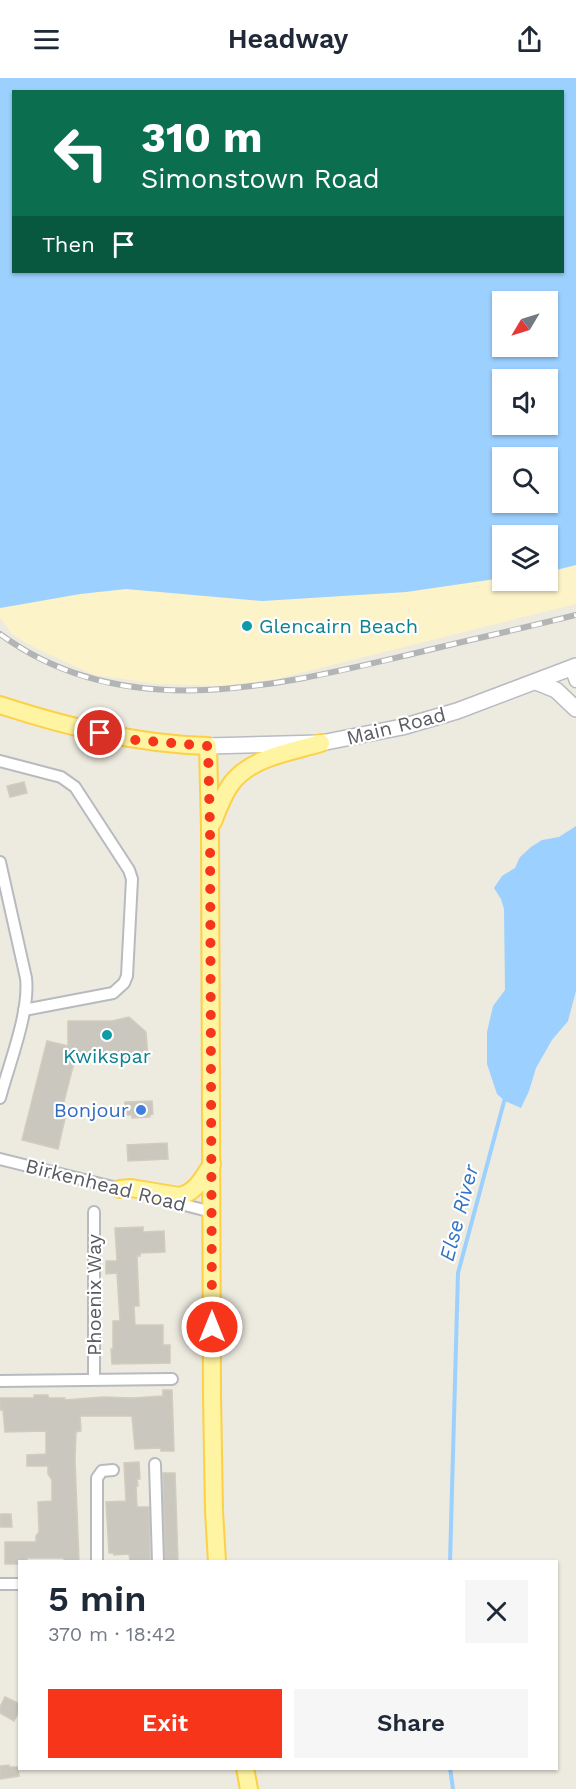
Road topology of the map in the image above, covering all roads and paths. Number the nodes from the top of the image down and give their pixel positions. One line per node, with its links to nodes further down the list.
1 (574, 671): 2 (main road, Main Road)
2 (536, 682): 4 (main road); 5 (main road, Main Road)
3 (0, 705): 6 (main road)
4 (576, 709)
5 (321, 743): 6 (main road, Main Road); 8 (main road)
6 (208, 746): 8 (main road)
7 (0, 761): 10 (street)
8 (210, 829): 13 (main road)
9 (0, 862): 10 (street)
10 (24, 1010): 11 (street)
11 (0, 1098)
12 (0, 1159): 14 (street, Birkenhead Road)
13 (212, 1164): 14 (main road); 16 (main road)
14 (120, 1189): 16 (street, Birkenhead Road)
15 (94, 1212): 17 (street, Phoenix Way)
16 (212, 1212): 24 (main road)
17 (94, 1379): 18 (street); 19 (street)
18 (172, 1379)
19 (0, 1381)
20 (155, 1464): 23 (street)
21 (113, 1470): 22 (street)
22 (97, 1560)
23 (158, 1560)
24 (217, 1560)
25 (0, 1584): 26 (street)
26 (18, 1584)
27 (245, 1770): 28 (main road)
28 (249, 1789)

